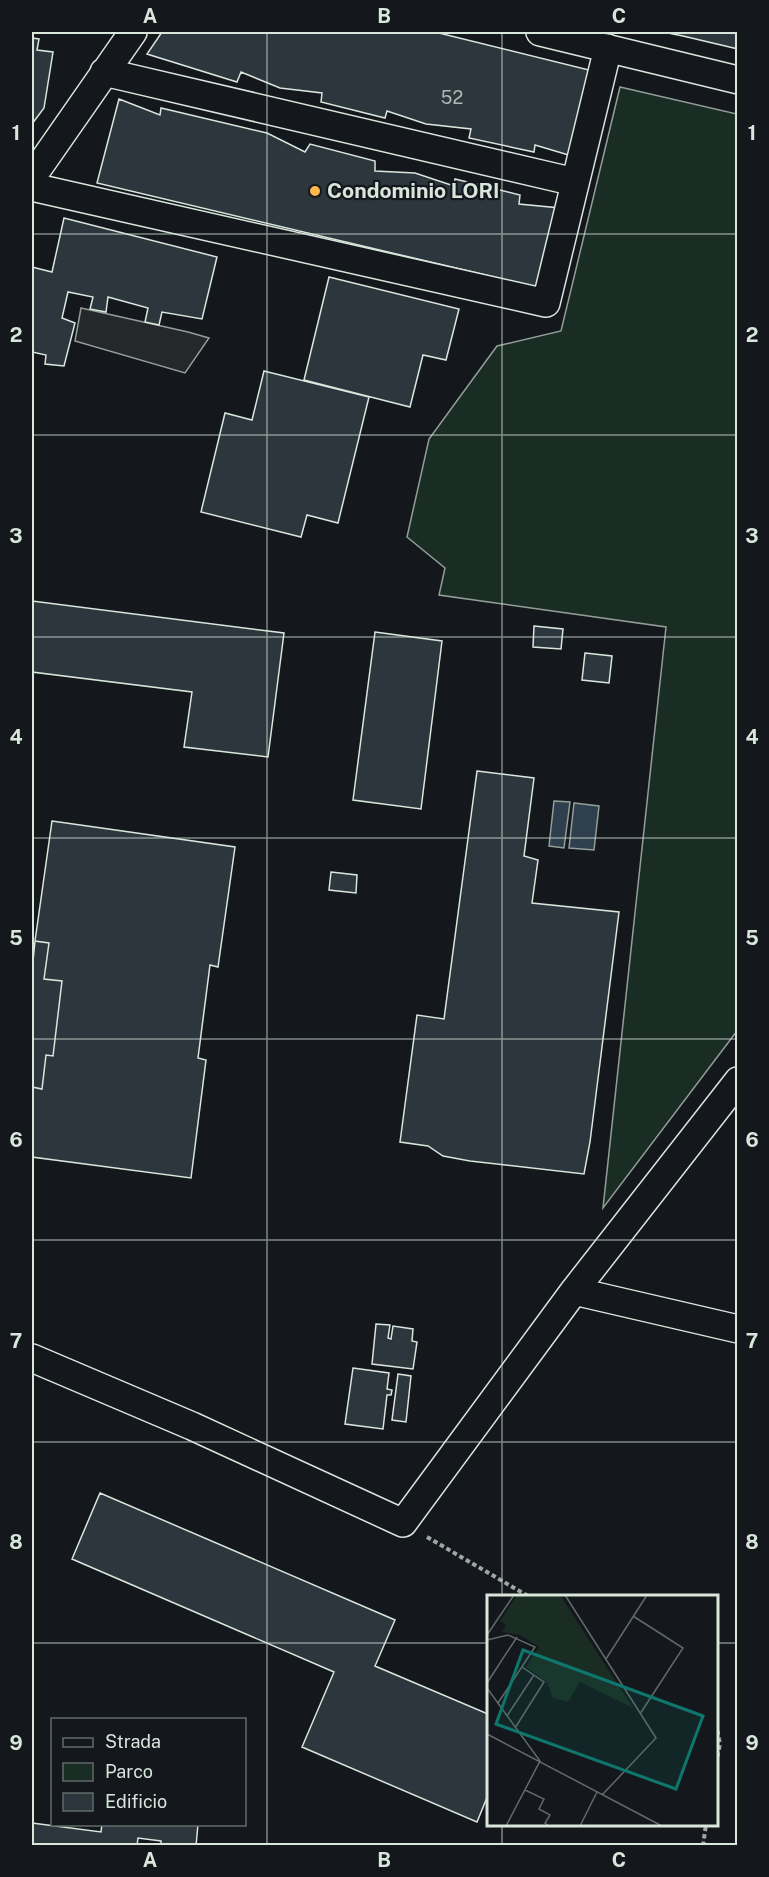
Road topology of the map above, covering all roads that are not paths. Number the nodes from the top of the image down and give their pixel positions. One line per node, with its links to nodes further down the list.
1 (133, 32): 4 (street)
2 (540, 32): 3 (street)
3 (608, 48): 5 (street); 7 (street)
4 (104, 72): 6 (street); 7 (street)
5 (738, 80)
6 (32, 177)
7 (575, 182): 8 (street)
8 (32, 187)
9 (738, 1081): 10 (street)
10 (574, 1291): 11 (street); 12 (street)
11 (738, 1329)
12 (32, 1358)

